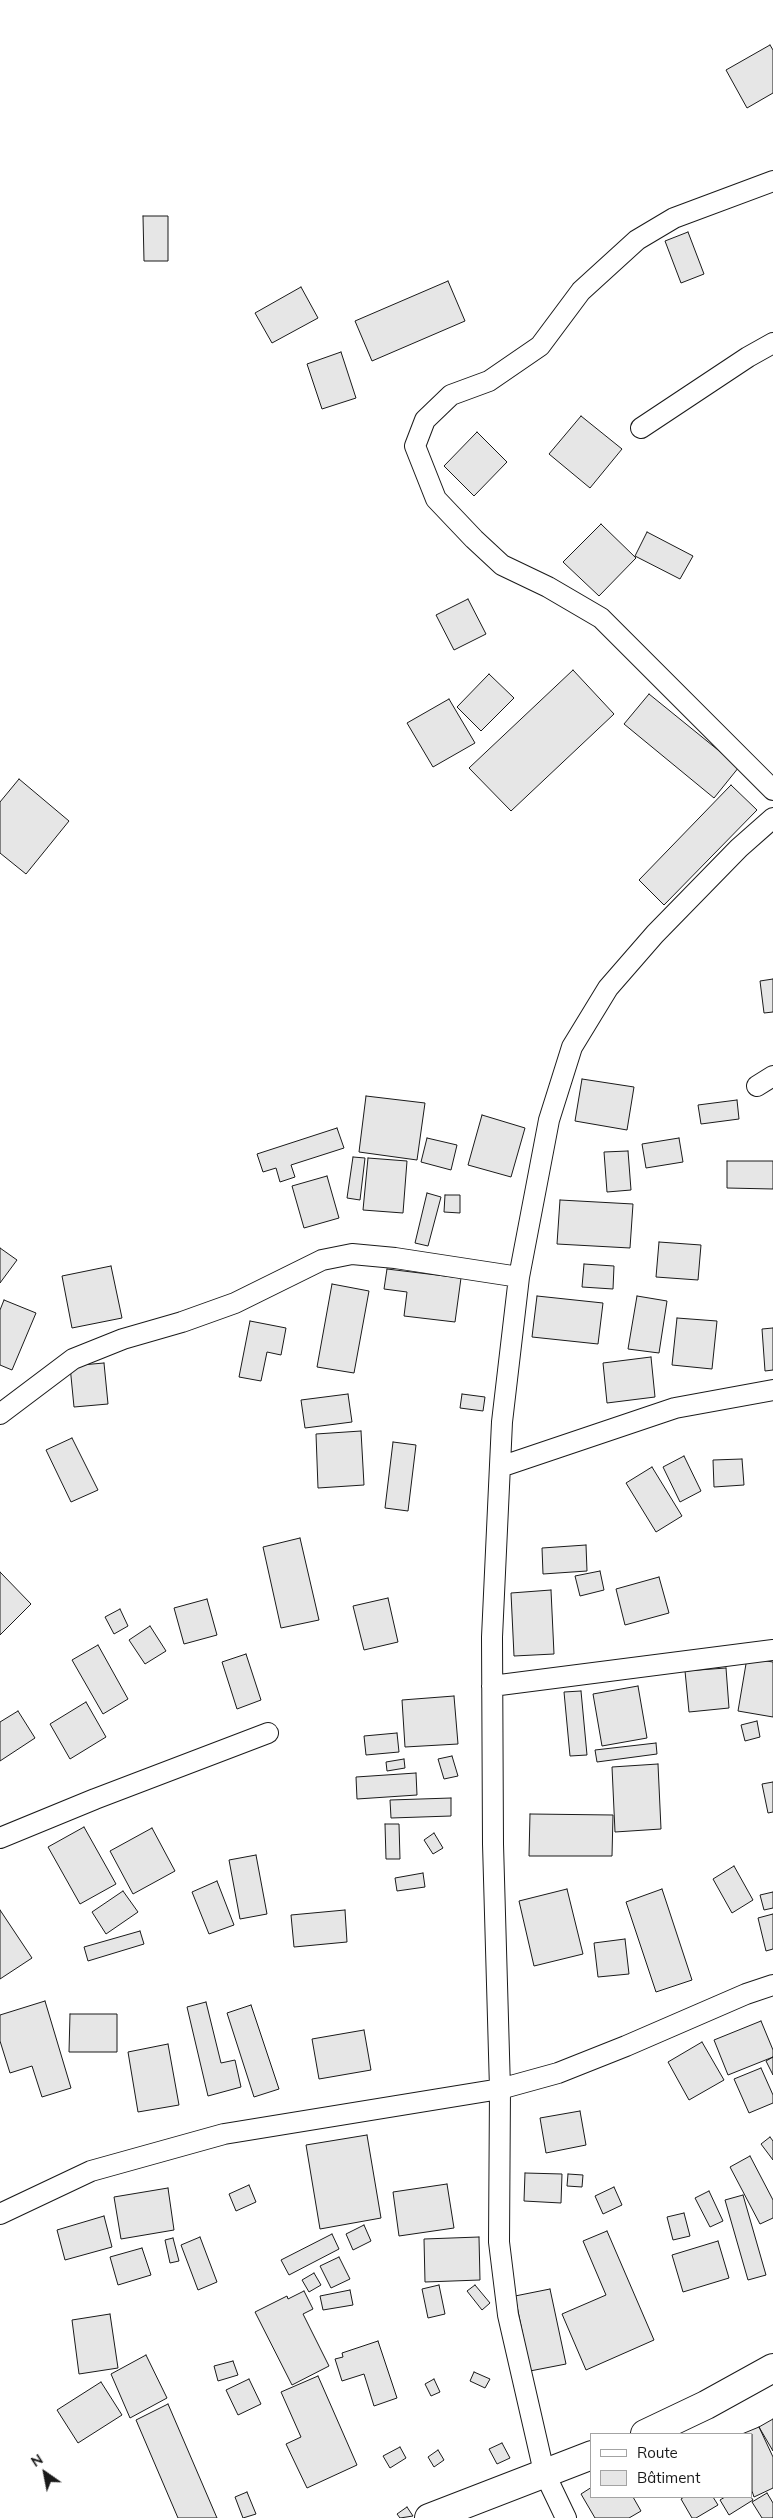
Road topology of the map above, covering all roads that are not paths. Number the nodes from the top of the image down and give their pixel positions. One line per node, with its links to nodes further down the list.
1 (773, 181): 4 (street)
2 (773, 343): 3 (street)
3 (641, 428)
4 (773, 790)
5 (773, 818): 6 (street)
6 (519, 1277): 8 (street); 9 (street)
7 (773, 1390): 9 (street)
8 (0, 1414)
9 (500, 1467): 11 (street)
10 (773, 1650): 11 (street)
11 (492, 1686): 15 (street)
12 (268, 1733): 13 (street)
13 (0, 1838)
14 (773, 1985): 15 (street)
15 (500, 2089): 16 (street); 20 (street)
16 (0, 2214)
17 (773, 2368): 18 (highway)
18 (647, 2433)
19 (590, 2456): 20 (highway)
20 (544, 2472): 21 (highway); 22 (street)
21 (429, 2518)
22 (566, 2518)

